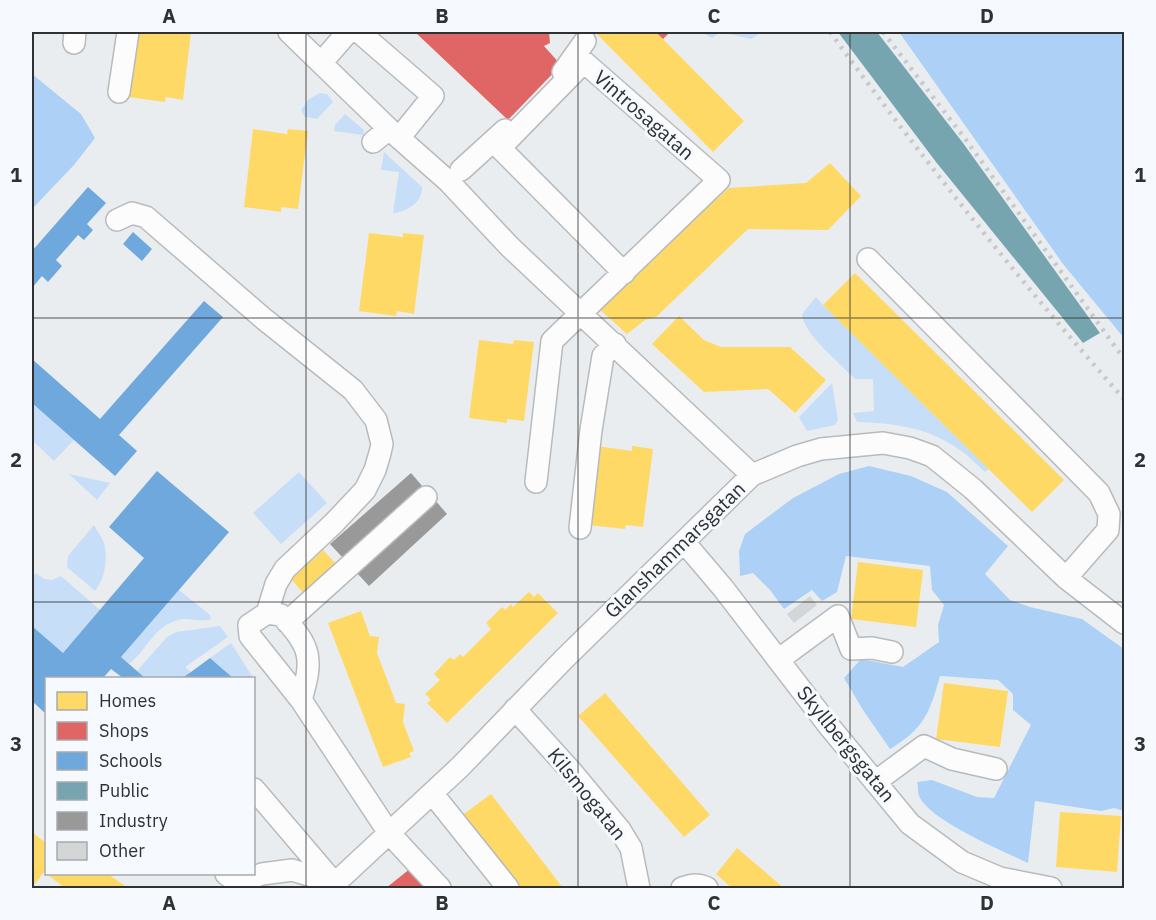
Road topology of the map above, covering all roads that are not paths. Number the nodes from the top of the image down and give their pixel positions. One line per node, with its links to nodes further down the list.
1 (128, 32): 8 (street)
2 (289, 32): 7 (street)
3 (348, 32): 7 (street)
4 (359, 32): 9 (street)
5 (580, 36): 6 (street); 10 (street)
6 (584, 62): 13 (street, Vintrosagatan); 13 (street, Vintrosagatan)
7 (321, 63): 9 (street)
8 (119, 92)
9 (387, 136): 14 (street)
10 (461, 170)
11 (117, 220): 22 (street)
12 (868, 259): 21 (street)
13 (624, 273): 14 (street, Vintrosagatan)
14 (581, 315): 15 (street); 17 (street, Vintrosagatan)
15 (615, 344): 16 (street); 19 (street)
16 (752, 475): 20 (street, Glanshammarsgatan); 21 (street, Glanshammarsgatan)
17 (536, 482)
18 (426, 497): 23 (street)
19 (580, 528)
20 (684, 542): 26 (street, Skyllbergsgatan); 28 (street, Glanshammarsgatan)
21 (1066, 578): 24 (street, Glanshammarsgatan)
22 (267, 613): 23 (street); 27 (street)
23 (287, 622): 27 (street)
24 (1125, 623)
25 (892, 652): 26 (street)
26 (778, 660): 30 (street, Skyllbergsgatan)
27 (301, 700): 33 (street)
28 (515, 709): 32 (street, Glanshammarsgatan); 38 (street, Kilsmogatan)
29 (996, 769): 30 (street)
30 (875, 782): 41 (street, Skyllbergsgatan)
31 (255, 790): 35 (street)
32 (432, 793): 33 (street, Glanshammarsgatan); 37 (street)
33 (389, 833): 35 (street, Glanshammarsgatan); 36 (street)
34 (228, 875): 35 (street)
35 (333, 886)
36 (440, 888)
37 (508, 888)
38 (639, 888)
39 (682, 888): 40 (street)
40 (707, 888)
41 (1051, 888)

